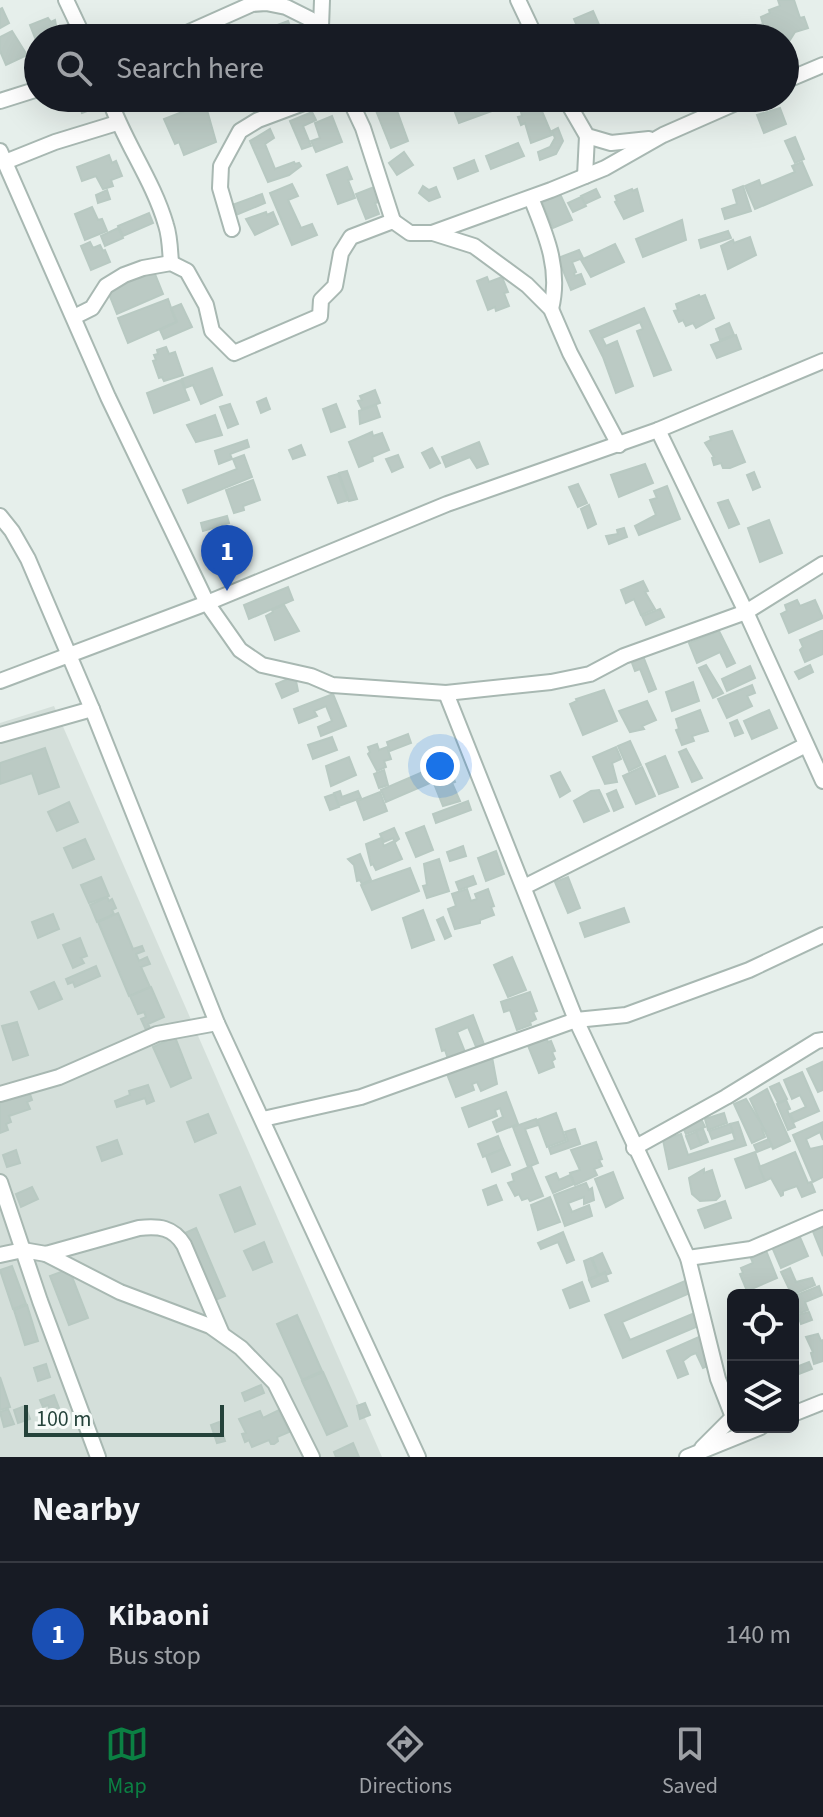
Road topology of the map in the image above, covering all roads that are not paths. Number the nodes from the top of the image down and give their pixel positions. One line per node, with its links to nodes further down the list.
1 (66, 0): 5 (street)
2 (322, 0): 8 (street)
3 (518, 0): 9 (street)
4 (254, 2): 6 (street); 7 (street)
5 (77, 24)
6 (206, 24)
7 (312, 24)
8 (324, 24)
9 (529, 24)
10 (823, 65): 11 (street)
11 (799, 75)
12 (24, 93): 13 (street)
13 (0, 101)
14 (113, 112): 19 (street)
15 (279, 112): 26 (street)
16 (356, 112): 25 (street)
17 (572, 112): 21 (street)
18 (715, 112): 20 (street)
19 (117, 123): 22 (street); 28 (street)
20 (663, 135): 21 (street); 23 (street)
21 (587, 136): 23 (street)
22 (2, 156): 30 (street)
23 (585, 176): 24 (street)
24 (531, 198): 27 (street); 29 (street)
25 (393, 221): 27 (street); 28 (street)
26 (232, 229)
27 (432, 233): 29 (street)
28 (171, 263): 30 (street)
29 (551, 309): 33 (street)
30 (74, 317): 36 (street)
31 (823, 361): 32 (street)
32 (658, 430): 33 (street); 37 (street)
33 (619, 445): 36 (street)
34 (0, 516): 38 (street)
35 (823, 564): 37 (street)
36 (207, 603): 38 (street); 40 (street)
37 (746, 612): 40 (street); 43 (street)
38 (68, 656): 39 (street); 41 (street)
39 (0, 681)
40 (446, 693): 45 (street)
41 (92, 709): 42 (street); 48 (street)
42 (0, 735)
43 (806, 745): 44 (street); 45 (street)
44 (823, 781)
45 (524, 887): 47 (street)
46 (823, 935): 47 (street)
47 (576, 1020): 51 (street); 52 (street)
48 (217, 1023): 50 (street); 51 (street)
49 (823, 1040): 52 (street)
50 (0, 1094)
51 (263, 1119): 68 (street)
52 (634, 1148): 58 (street)
53 (0, 1182): 55 (street)
54 (823, 1218): 58 (street)
55 (23, 1250): 56 (street); 57 (street); 66 (street)
56 (46, 1254): 59 (street); 59 (street)
57 (0, 1255)
58 (688, 1258): 60 (street)
59 (222, 1335): 67 (street)
60 (727, 1402)
61 (823, 1402): 62 (street)
62 (799, 1412)
63 (727, 1423): 65 (street)
64 (747, 1433): 65 (street)
65 (694, 1456)
66 (98, 1457)
67 (312, 1457)
68 (418, 1457)

